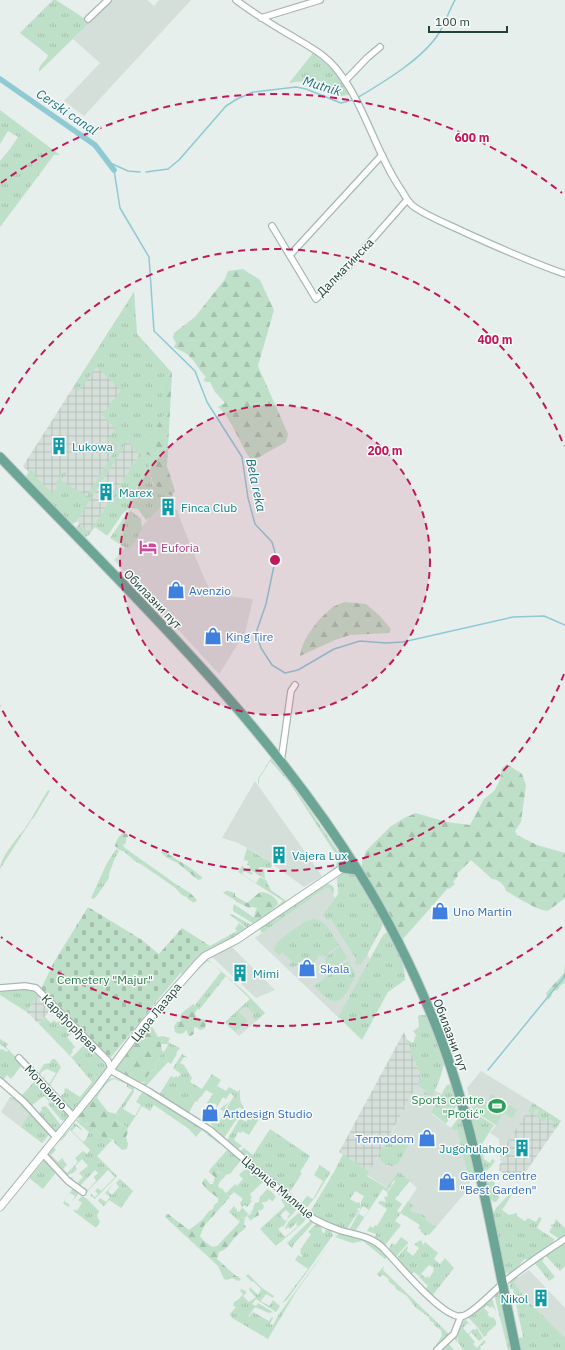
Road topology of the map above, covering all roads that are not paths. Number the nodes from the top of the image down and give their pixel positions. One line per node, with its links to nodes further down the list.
1 (108, 0): 5 (street)
2 (236, 0): 4 (street)
3 (320, 0): 4 (street)
4 (261, 18): 7 (street)
5 (88, 19)
6 (380, 47): 7 (street)
7 (345, 81): 8 (street)
8 (382, 155): 9 (street); 11 (street)
9 (407, 200): 11 (street, Далматинска); 12 (street)
10 (272, 226): 11 (street, Далматинска)
11 (290, 255)
12 (565, 274)
13 (0, 456): 15 (main road, Обилазни пут)
14 (295, 685): 15 (street)
15 (281, 763): 16 (main road, Обилазни пут)
16 (344, 850): 17 (main road, Обилазни пут); 18 (main road)
17 (352, 862): 18 (street, Цара Лазара); 19 (main road, Обилазни пут)
18 (343, 868): 19 (main road); 22 (street, Цара Лазара)
19 (357, 870): 30 (main road, Обилазни пут)
20 (0, 988): 22 (street, Карађорђева)
21 (18, 1058): 24 (street, Мотовило)
22 (110, 1069): 24 (street, Цара Лазара); 31 (street, Царице Милице)
23 (0, 1081): 25 (street)
24 (73, 1116): 25 (street, Цара Лазара)
25 (56, 1137): 26 (street, Цара Лазара)
26 (43, 1154): 27 (street); 28 (street, Цара Лазара)
27 (83, 1192)
28 (0, 1207)
29 (565, 1239): 30 (street)
30 (502, 1284): 31 (street); 33 (main road, Обилазни пут)
31 (461, 1316): 32 (street)
32 (437, 1350)
33 (516, 1350)

